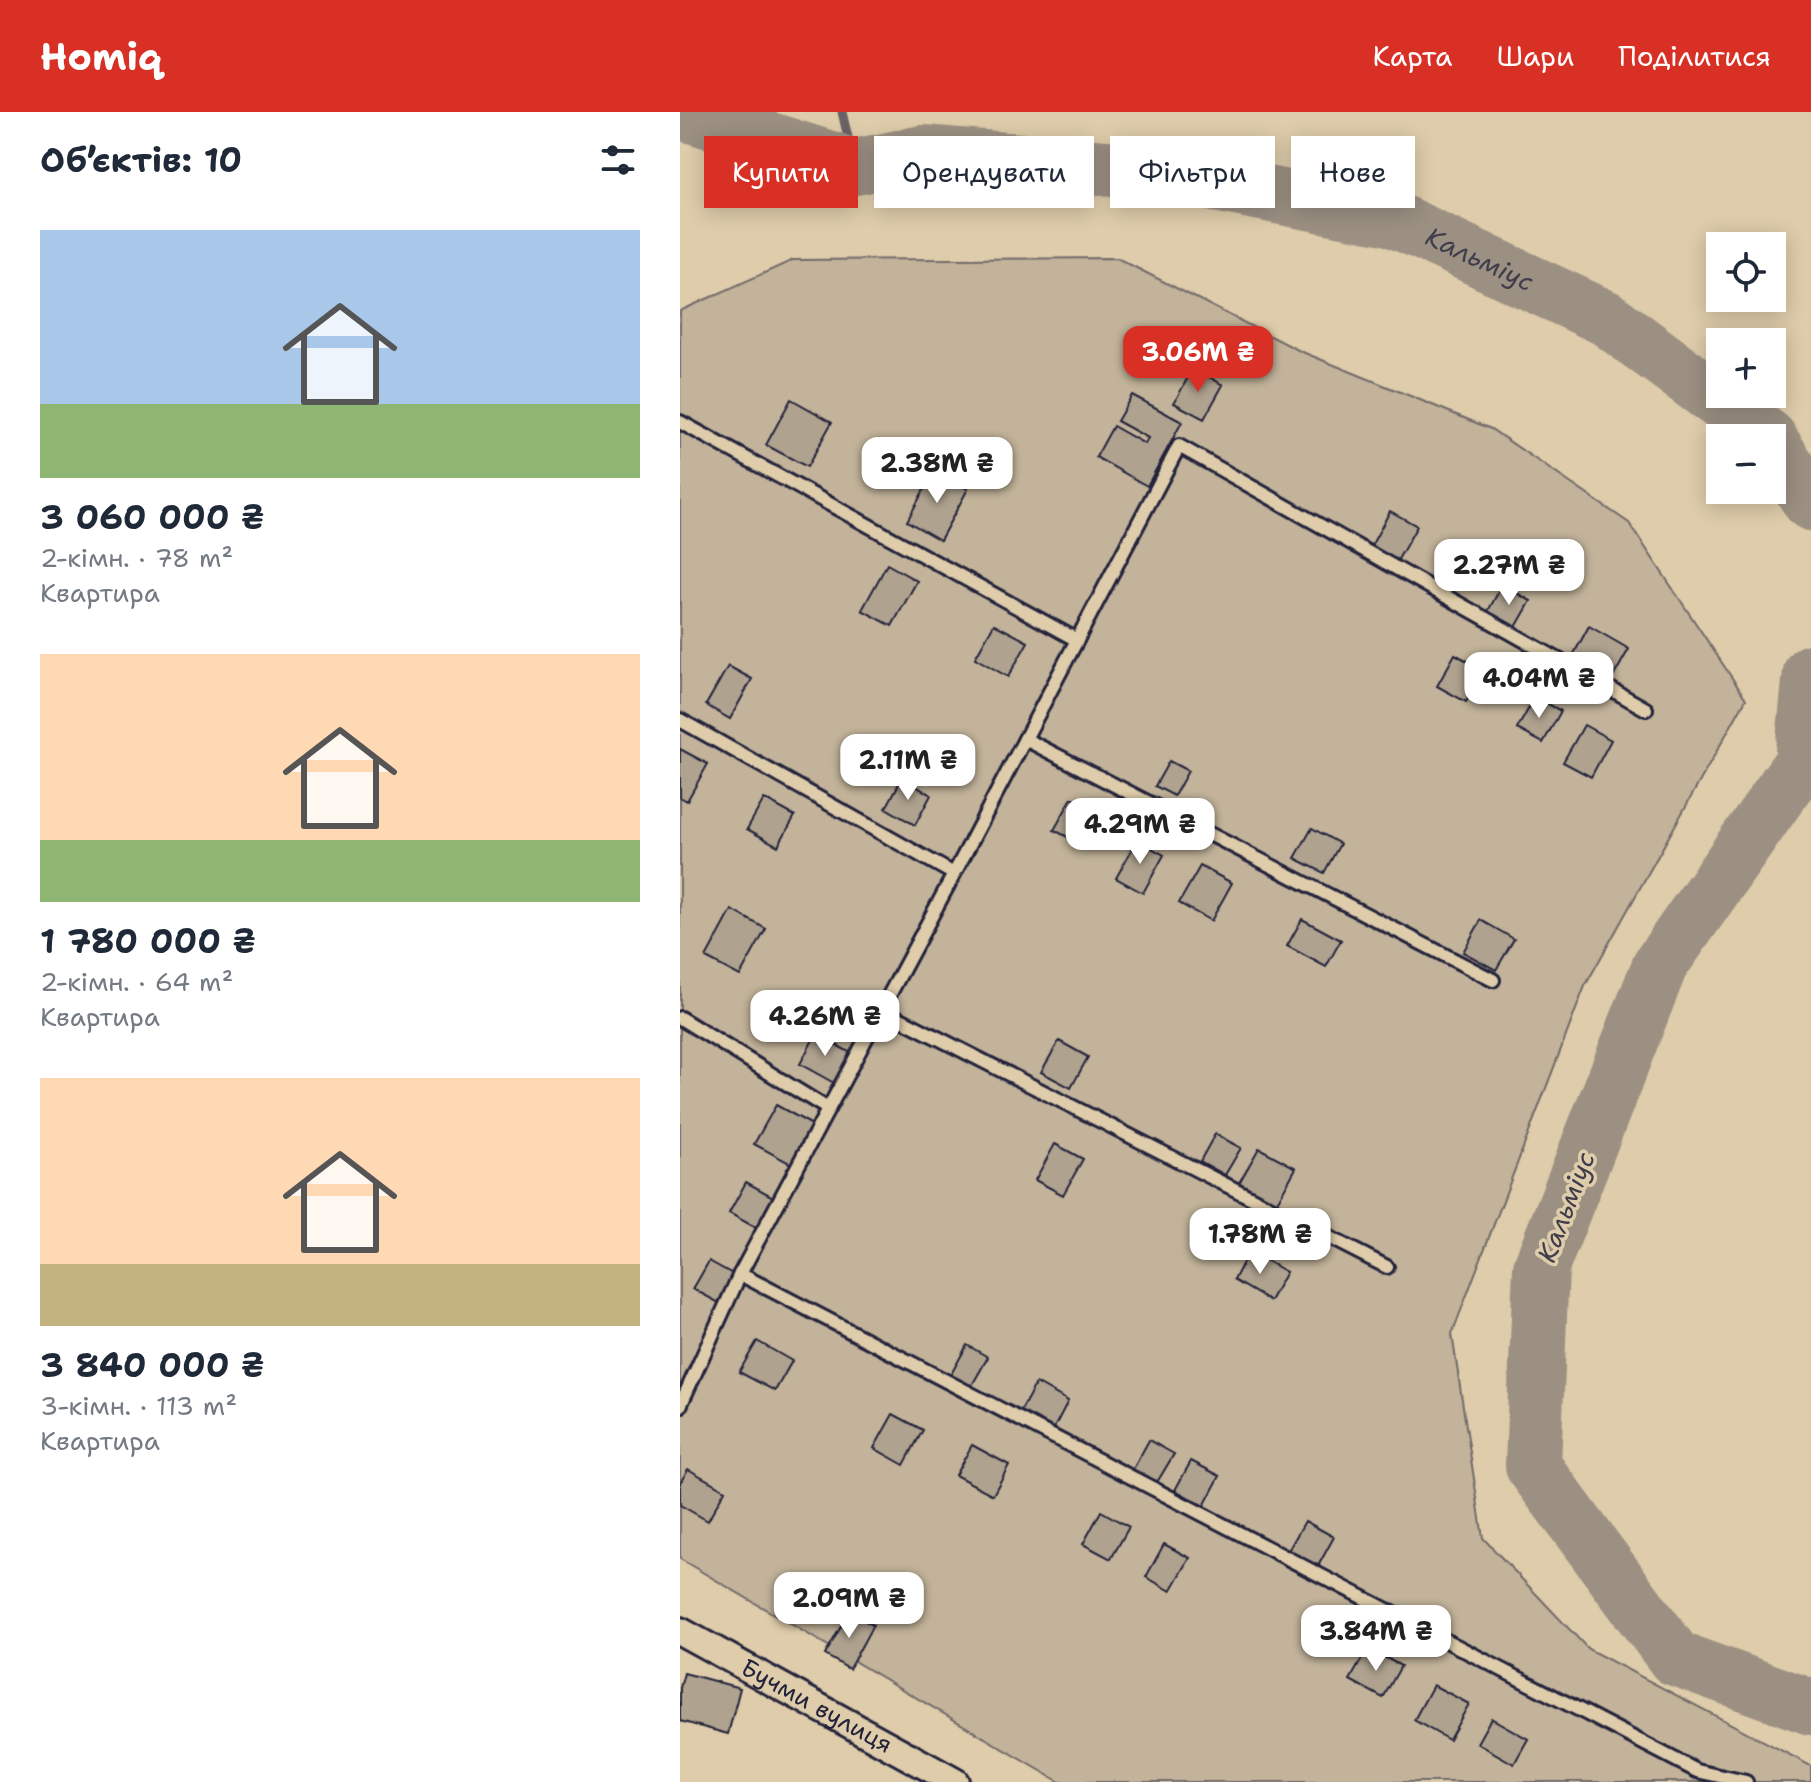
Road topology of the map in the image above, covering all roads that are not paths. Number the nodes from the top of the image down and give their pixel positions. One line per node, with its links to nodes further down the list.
1 (680, 422): 2 (lane)
2 (1077, 640): 3 (lane); 5 (lane)
3 (1646, 709)
4 (680, 720): 6 (lane)
5 (1025, 739): 6 (lane); 7 (lane)
6 (954, 874): 8 (lane)
7 (1493, 980)
8 (881, 1009): 10 (lane); 11 (lane)
9 (680, 1018): 10 (lane)
10 (828, 1109): 12 (lane)
11 (1387, 1267)
12 (740, 1274): 13 (lane); 16 (lane)
13 (680, 1406)
14 (680, 1631): 15 (street, Бучми вулиця)
15 (955, 1782)
16 (1746, 1782)

